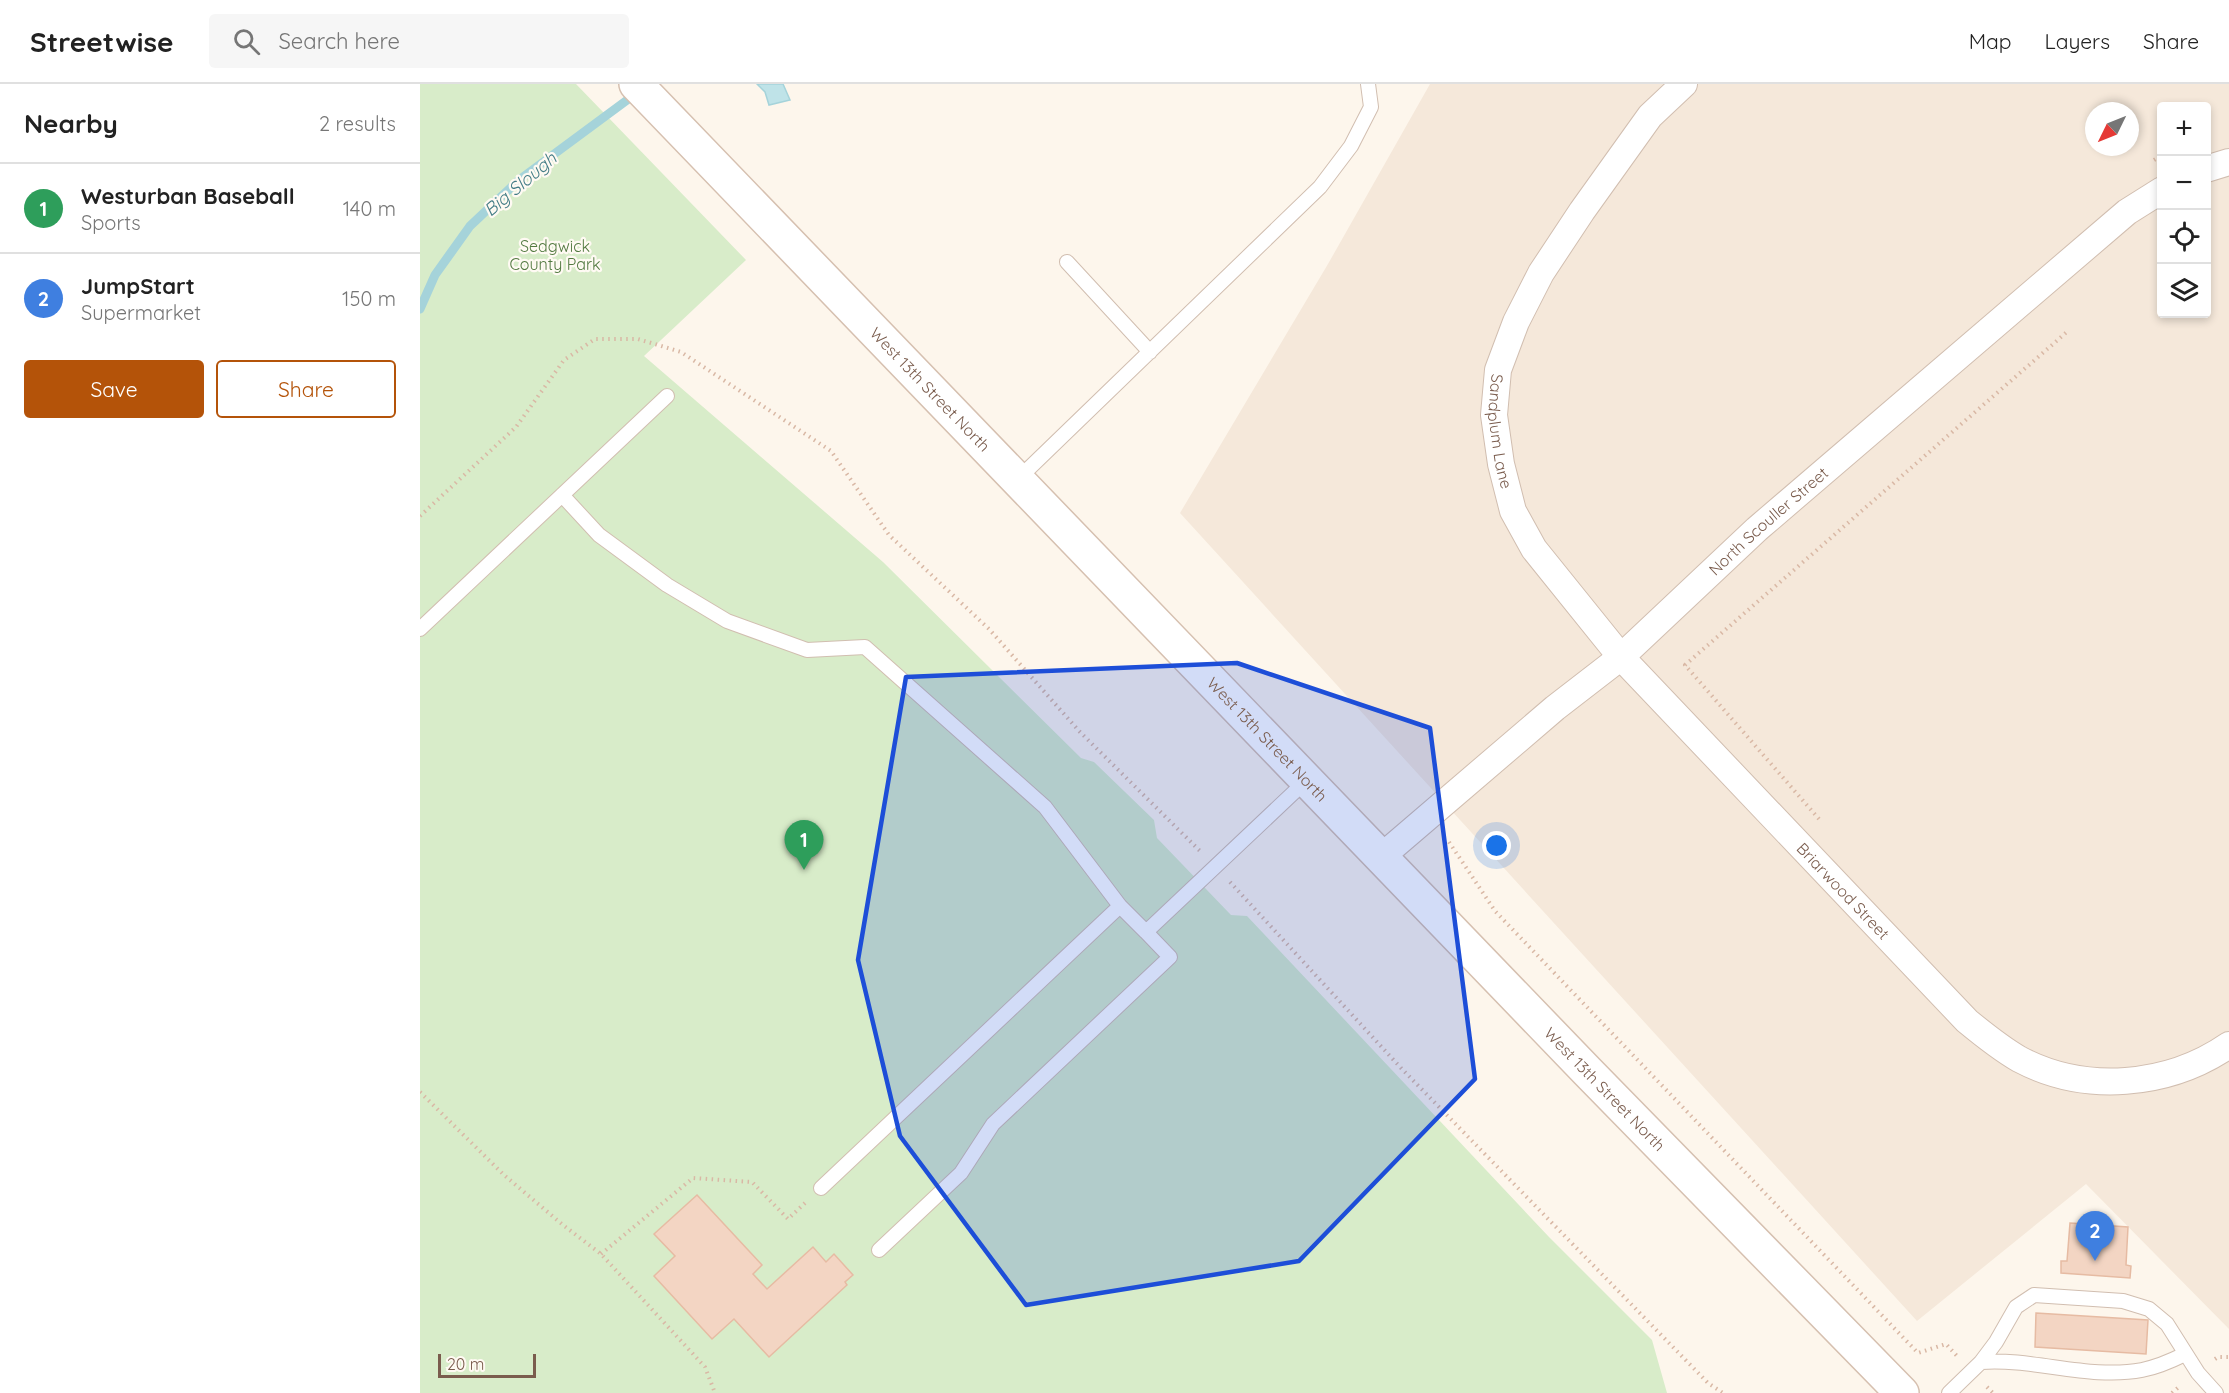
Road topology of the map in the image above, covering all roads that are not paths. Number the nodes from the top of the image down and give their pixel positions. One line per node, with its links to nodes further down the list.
1 (636, 84): 10 (street, West 13th Street North)
2 (1368, 84): 8 (lane)
3 (1684, 84): 13 (street, Sandplum Lane)
4 (2229, 162): 5 (street)
5 (2211, 167)
6 (2157, 193): 13 (street, North Scouller Street)
7 (1067, 262): 8 (lane)
8 (1150, 352): 10 (lane)
9 (667, 396): 11 (lane)
10 (1017, 480): 14 (street, West 13th Street North)
11 (562, 495): 12 (lane); 16 (lane)
12 (420, 628)
13 (1621, 657): 15 (street, North Scouller Street); 18 (street, Briarwood Street)
14 (1307, 780): 15 (street, West 13th Street North); 17 (lane)
15 (1381, 857): 23 (street, West 13th Street North)
16 (1120, 906): 17 (lane); 19 (lane)
17 (1146, 932): 20 (lane)
18 (2229, 1045)
19 (821, 1188)
20 (879, 1250)
21 (2186, 1354): 22 (lane); 22 (lane); 25 (lane)
22 (1976, 1367): 24 (lane)
23 (1902, 1393)
24 (1949, 1393)
25 (2216, 1393)

